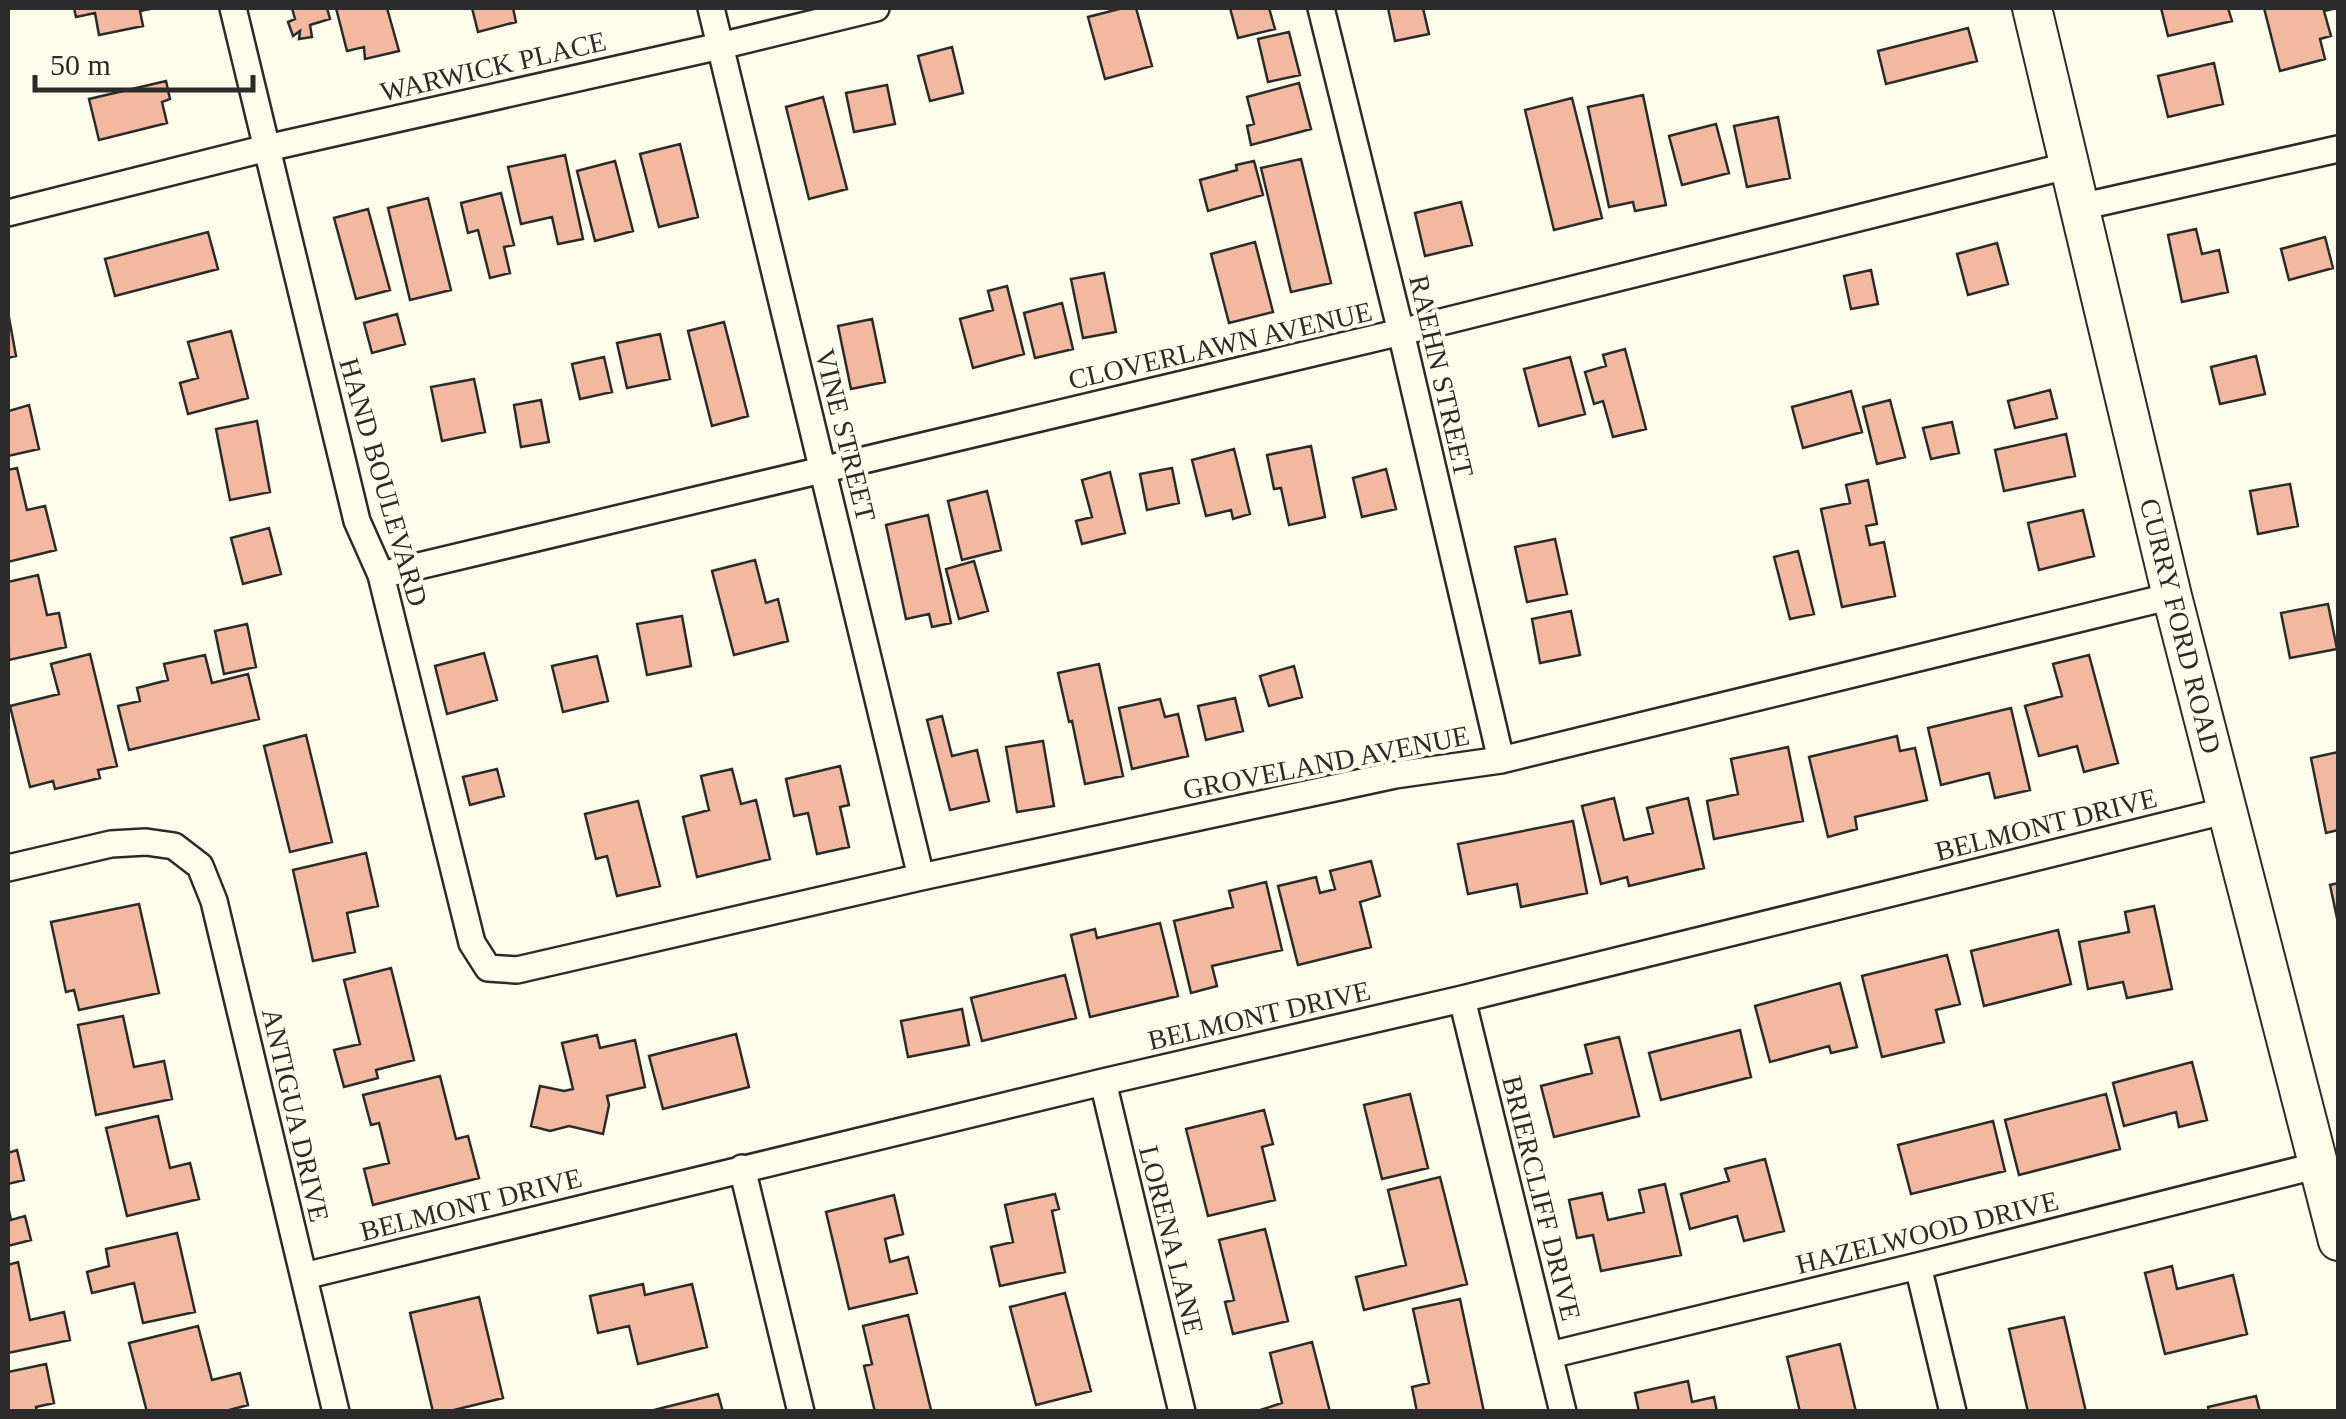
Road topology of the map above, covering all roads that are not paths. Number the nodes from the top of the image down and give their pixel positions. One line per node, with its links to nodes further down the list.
1 (233, 8): 7 (street, HAND BOULEVARD)
2 (711, 8): 6 (street, VINE STREET)
3 (876, 8): 6 (street, WARWICK PLACE)
4 (1321, 8): 12 (street, RAEHN STREET)
5 (2032, 8): 9 (street, CURRY FORD ROAD)
6 (720, 46): 7 (street, WARWICK PLACE); 13 (street, VINE STREET)
7 (267, 148): 11 (street, WARWICK PLACE); 14 (street, HAND BOULEVARD)
8 (2338, 149): 10 (street)
9 (2071, 165): 10 (street, CURRY FORD ROAD); 12 (street, CLOVERLAWN AVENUE)
10 (2080, 207): 15 (street, CURRY FORD ROAD)
11 (8, 213)
12 (1402, 332): 13 (street, CLOVERLAWN AVENUE); 16 (street, RAEHN STREET)
13 (824, 470): 14 (street, CLOVERLAWN AVENUE); 19 (street, VINE STREET)
14 (381, 575): 20 (street, HAND BOULEVARD)
15 (2172, 596): 16 (street, GROVELAND AVENUE); 17 (street, CURRY FORD ROAD)
16 (1501, 760): 19 (street, GROVELAND AVENUE)
17 (2228, 810): 21 (street, BELMONT DRIVE); 23 (street, CURRY FORD ROAD)
18 (8, 868): 27 (street, ANTIGUA DRIVE)
19 (921, 877): 20 (street, GROVELAND AVENUE)
20 (488, 968)
21 (1462, 999): 22 (street, BELMONT DRIVE); 28 (street, BRIERCLIFF DRIVE)
22 (1103, 1082): 24 (street, BELMONT DRIVE); 31 (street, LORENA LANE)
23 (2319, 1164): 25 (street, CURRY FORD ROAD); 26 (street, HAZELWOOD DRIVE)
24 (742, 1168): 27 (street, BELMONT DRIVE); 30 (street)
25 (2338, 1242)
26 (1918, 1266): 28 (street, HAZELWOOD DRIVE); 33 (street)
27 (304, 1276): 29 (street, ANTIGUA DRIVE)
28 (1550, 1355): 32 (street, BRIERCLIFF DRIVE)
29 (336, 1412)
30 (801, 1412)
31 (1182, 1412)
32 (1563, 1412)
33 (1953, 1412)

